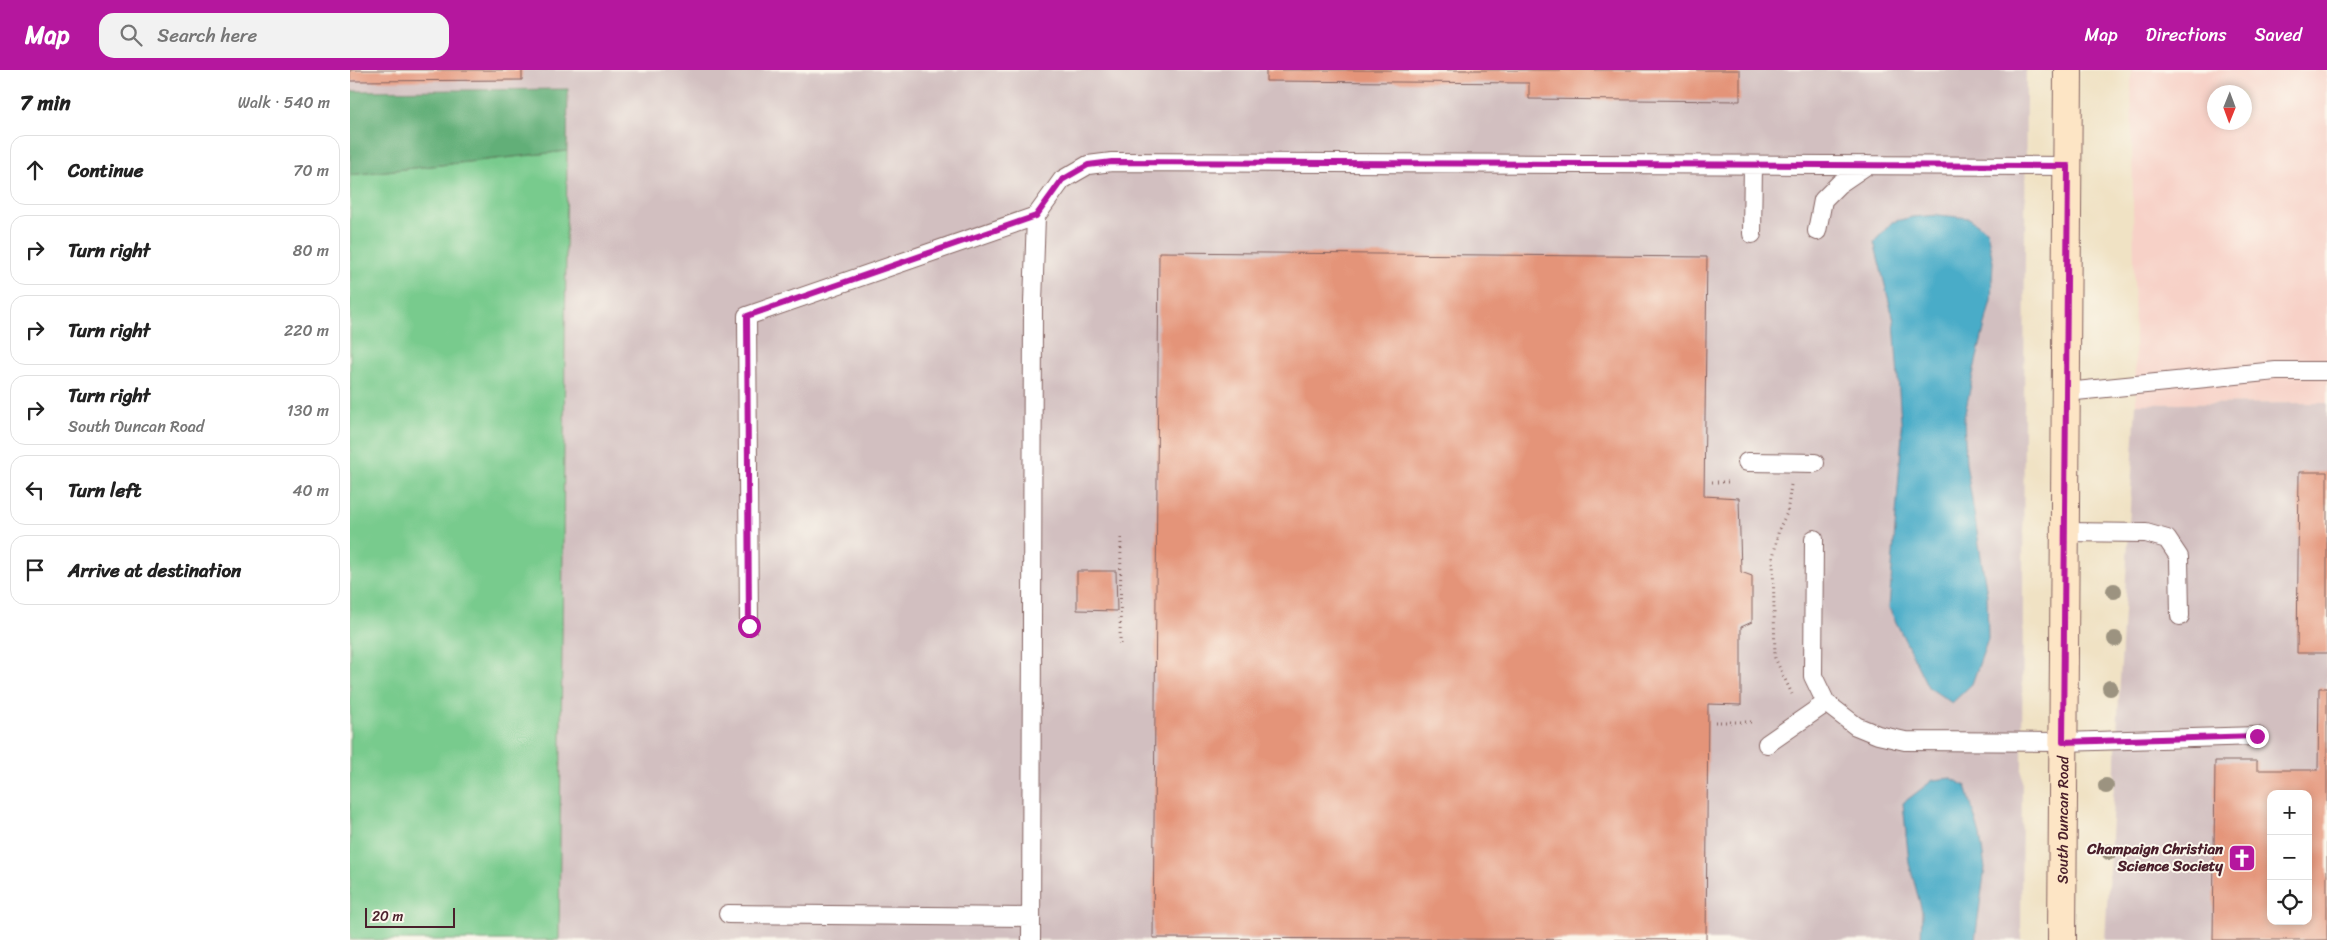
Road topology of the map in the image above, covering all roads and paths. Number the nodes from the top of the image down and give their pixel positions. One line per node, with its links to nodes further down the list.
1 (2068, 70): 4 (main road, South Duncan Road)
2 (1754, 165): 3 (lane); 5 (lane); 7 (lane)
3 (1867, 165): 4 (lane); 6 (lane)
4 (2068, 166): 9 (main road, South Duncan Road)
5 (1036, 216): 19 (lane); 29 (lane)
6 (1817, 231)
7 (1752, 234)
8 (2327, 371): 9 (lane)
9 (2066, 392): 15 (main road, South Duncan Road)
10 (1747, 462): 11 (lane)
11 (1815, 463)
12 (1791, 481): 21 (path)
13 (1712, 482): 14 (path)
14 (1742, 482)
15 (2065, 532): 18 (lane); 26 (main road, South Duncan Road)
16 (1121, 538): 20 (path)
17 (1814, 539): 22 (lane)
18 (2180, 616)
19 (749, 626)
20 (1120, 644)
21 (1794, 697)
22 (1826, 703): 26 (lane); 27 (lane)
23 (1715, 722): 24 (path)
24 (1762, 722)
25 (2257, 736): 26 (lane)
26 (2063, 742): 31 (main road, South Duncan Road)
27 (1767, 744)
28 (728, 914): 29 (lane)
29 (1031, 917): 30 (lane)
30 (1031, 940)
31 (2062, 940)

